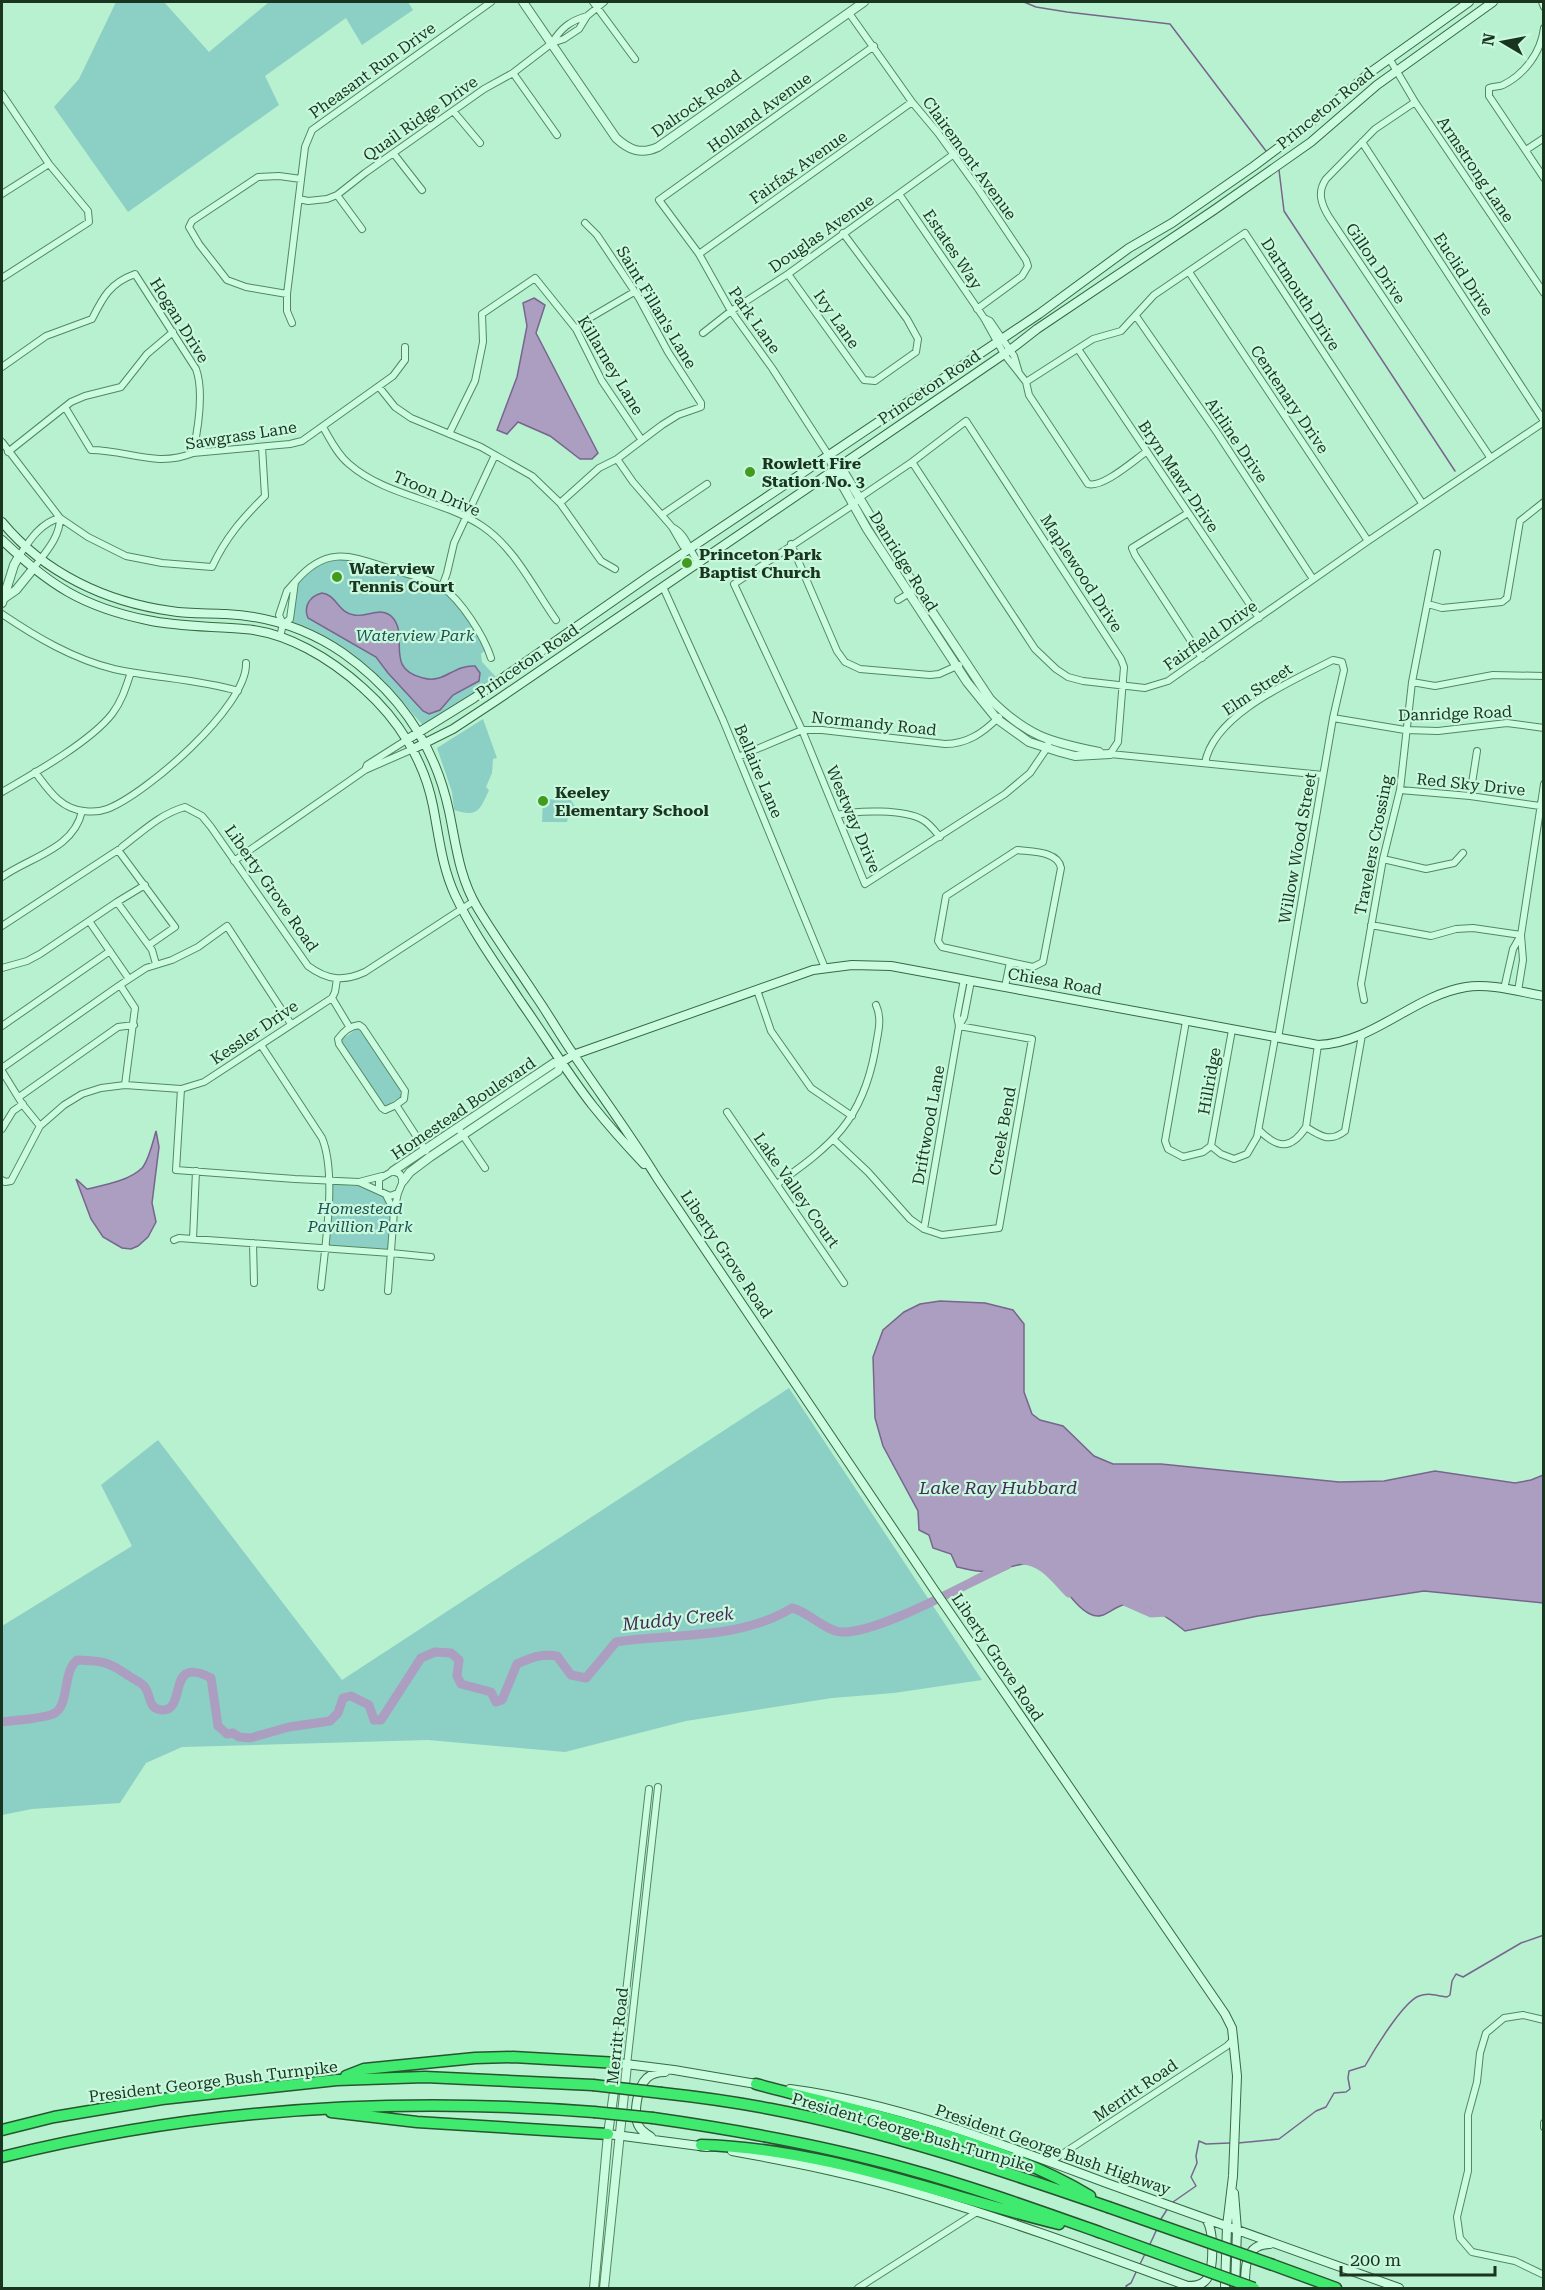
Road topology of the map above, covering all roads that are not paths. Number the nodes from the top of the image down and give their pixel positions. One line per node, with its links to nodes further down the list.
1 (491, 2): 40 (street, Pheasant Run Drive)
2 (523, 2): 15 (street, Dalrock Road)
3 (593, 2): 11 (street)
4 (604, 2): 11 (street)
5 (864, 2): 12 (street, Dalrock Road)
6 (1468, 2): 17 (main road, Princeton Road)
7 (1493, 2): 9 (main road, Princeton Road)
8 (1542, 2): 10 (street)
9 (1483, 4): 19 (main road, Princeton Road)
10 (1544, 7)
11 (597, 9): 13 (street); 18 (street)
12 (849, 13): 15 (street, Dalrock Road); 16 (street, Clairemont Avenue)
13 (587, 16): 15 (street); 15 (street)
14 (1544, 28): 33 (street)
15 (552, 43): 20 (street, Quail Ridge Drive)
16 (874, 46): 24 (street, Clairemont Avenue); 46 (street, Holland Avenue)
17 (1389, 58): 19 (street, Armstrong Lane); 22 (main road, Princeton Road)
18 (635, 59)
19 (1396, 71): 25 (street, Armstrong Lane); 27 (main road, Princeton Road)
20 (513, 73): 28 (street, Quail Ridge Drive); 29 (street)
21 (2, 94): 23 (street)
22 (1341, 95): 27 (main road); 37 (main road, Princeton Road)
23 (8, 101): 26 (street); 36 (street)
24 (912, 102): 35 (street, Clairemont Avenue); 54 (street, Fairfax Avenue)
25 (1415, 102): 31 (street, Gillon Drive); 59 (street, Armstrong Lane)
26 (2, 106)
27 (1351, 106): 38 (main road, Princeton Road)
28 (454, 112): 32 (street); 34 (street, Quail Ridge Drive)
29 (557, 135)
30 (1544, 138): 33 (street)
31 (1362, 142): 76 (street, Euclid Drive); 87 (street, Gillon Drive)
32 (480, 143)
33 (1526, 150): 39 (street)
34 (394, 154): 41 (street); 44 (street, Quail Ridge Drive)
35 (954, 154): 43 (street, Douglas Avenue); 61 (street, Clairemont Avenue)
36 (49, 165): 42 (street); 57 (street)
37 (1254, 166): 38 (main road); 47 (main road, Princeton Road)
38 (1261, 177): 48 (main road, Princeton Road)
39 (1544, 178)
40 (301, 179): 45 (street, Pheasant Run Drive); 60 (street)
41 (422, 190)
42 (2, 194)
43 (899, 194): 52 (street, Douglas Avenue); 61 (street, Estates Way)
44 (337, 195): 45 (street, Quail Ridge Drive); 50 (street)
45 (299, 199): 60 (street, Pheasant Run Drive)
46 (659, 200): 54 (street, Park Lane)
47 (1196, 206): 48 (main road); 51 (main road, Princeton Road)
48 (1204, 217): 53 (main road, Princeton Road)
49 (585, 224): 58 (street, Saint Fillan's Lane)
50 (362, 229)
51 (1156, 230): 53 (main road); 68 (main road, Princeton Road)
52 (843, 233): 56 (street, Douglas Avenue); 56 (street, Ivy Lane)
53 (1165, 243): 71 (main road, Princeton Road)
54 (699, 254): 62 (street, Park Lane)
55 (1189, 272): 63 (street, Dartmouth Drive); 96 (street, Dartmouth Drive); 105 (street, Centenary Drive)
56 (788, 274): 62 (street, Douglas Avenue)
57 (2, 278)
58 (634, 292): 65 (street); 79 (street, Saint Fillan's Lane)
59 (1544, 293)
60 (287, 294): 64 (street, Pheasant Run Drive)
61 (977, 309): 68 (street, Estates Way)
62 (731, 311): 67 (street, Douglas Avenue); 86 (street, Park Lane)
63 (1136, 316): 70 (street, Dartmouth Drive); 115 (street, Airline Drive)
64 (292, 323)
65 (576, 329): 78 (street, Killarney Lane); 79 (street, Killarney Lane)
66 (173, 332): 72 (street, Hogan Drive); 75 (street); 84 (street, Hogan Drive)
67 (703, 333)
68 (999, 340): 71 (street, Estates Way); 86 (main road, Princeton Road)
69 (405, 347): 74 (street, Sawgrass Lane)
70 (1078, 349): 73 (street, Dartmouth Drive); 83 (street, Bryn Mawr Drive)
71 (1007, 352): 73 (street, Estates Way); 90 (main road, Princeton Road)
72 (2, 368)
73 (1026, 382): 83 (street, Estates Way)
74 (379, 387): 77 (street, Sawgrass Lane); 78 (street)
75 (65, 407): 82 (street); 84 (street, Sawgrass Lane)
76 (1544, 422): 87 (street, Fairfield Drive)
77 (323, 427): 81 (street, Sawgrass Lane); 101 (street, Troon Drive)
78 (449, 434): 85 (street)
79 (641, 439): 88 (street)
80 (2, 442): 82 (street)
81 (262, 447): 84 (street, Sawgrass Lane); 102 (street)
82 (8, 452): 102 (street)
83 (1146, 452): 99 (street, Bryn Mawr Drive)
84 (193, 453)
85 (495, 455): 95 (street); 101 (street)
86 (829, 456): 90 (street, Danridge Road); 92 (main road, Princeton Road)
87 (1490, 457): 96 (street, Fairfield Drive)
88 (617, 459): 95 (street); 100 (street)
89 (912, 462): 93 (street); 139 (street, Fairfield Drive); 139 (street, Maplewood Drive)
90 (837, 468): 93 (street, Danridge Road); 97 (street, Danridge Road); 98 (main road, Princeton Road)
91 (707, 484): 100 (street)
92 (773, 494): 98 (main road); 108 (main road, Princeton Road)
93 (859, 498): 97 (street); 118 (street, Danridge Road)
94 (1544, 502): 122 (street)
95 (560, 503): 114 (street)
96 (1422, 503): 105 (street, Fairfield Drive)
97 (853, 505): 106 (street); 119 (street, Danridge Road)
98 (781, 506): 112 (main road, Princeton Road)
99 (1188, 513): 124 (street, Bryn Mawr Drive); 131 (street)
100 (663, 514): 108 (street)
101 (466, 517): 116 (street); 125 (street, Troon Drive)
102 (60, 518): 107 (street); 111 (street)
103 (2, 522): 107 (main road, Liberty Grove Road)
104 (2, 540): 110 (main road, Liberty Grove Road)
105 (1368, 540): 115 (street, Fairfield Drive)
106 (792, 544): 135 (street); 145 (street, Westway Drive)
107 (26, 546): 110 (street); 111 (main road, Liberty Grove Road)
108 (690, 550): 112 (street); 127 (main road, Princeton Road)
109 (1437, 553): 122 (street, Travelers Crossing)
110 (19, 556): 113 (main road, Liberty Grove Road); 121 (street)
111 (40, 560): 113 (street); 126 (main road, Liberty Grove Road)
112 (698, 562): 117 (main road, Princeton Road)
113 (33, 569): 121 (street); 128 (main road, Liberty Grove Road)
114 (615, 569)
115 (1313, 579): 124 (street, Fairfield Drive)
116 (442, 587): 126 (street); 130 (street)
117 (663, 587): 129 (main road, Princeton Road); 154 (street, Bellaire Lane)
118 (916, 589): 119 (street); 132 (street, Danridge Road)
119 (908, 594): 120 (street); 135 (street, Danridge Road)
120 (898, 600)
121 (2, 601)
122 (1428, 604): 138 (street, Travelers Crossing)
123 (2, 614): 136 (street)
124 (1259, 618): 131 (street, Fairfield Drive)
125 (556, 620)
126 (284, 624): 128 (street); 147 (main road, Liberty Grove Road)
127 (566, 636): 129 (main road); 147 (main road, Princeton Road)
128 (280, 637): 148 (main road, Liberty Grove Road)
129 (576, 645): 149 (main road, Princeton Road)
130 (490, 658)
131 (1202, 658): 139 (street, Fairfield Drive)
132 (964, 660): 135 (street); 141 (street, Danridge Road)
133 (1342, 662): 142 (street, Willow Wood Street); 155 (street, Elm Street)
134 (246, 663): 140 (street)
135 (957, 667): 143 (street, Danridge Road)
136 (131, 672): 140 (street); 157 (street)
137 (1544, 676): 138 (street)
138 (1412, 682): 146 (street, Travelers Crossing)
139 (1122, 687): 153 (street, Maplewood Drive)
140 (238, 691): 164 (street)
141 (1003, 712): 143 (street, Normandy Road); 150 (street, Danridge Road)
142 (1333, 718): 146 (street, Danridge Road); 158 (street, Willow Wood Street)
143 (996, 719): 145 (street, Normandy Road); 150 (street, Danridge Road)
144 (1544, 728): 146 (street, Danridge Road)
145 (802, 730): 154 (street, Normandy Road); 165 (street, Westway Drive)
146 (1406, 730): 160 (street, Travelers Crossing)
147 (420, 733): 148 (main road, Princeton Road); 149 (main road, Liberty Grove Road)
148 (408, 739): 151 (main road, Liberty Grove Road); 156 (street, Princeton Road)
149 (425, 743): 151 (main road, Princeton Road); 173 (main road, Liberty Grove Road)
150 (1048, 744): 153 (street, Danridge Road); 166 (street, Westway Drive)
151 (413, 749): 156 (street, Princeton Road); 175 (main road, Liberty Grove Road)
152 (1477, 752): 162 (street)
153 (1110, 754): 155 (street, Danridge Road)
154 (738, 758): 184 (street, Bellaire Lane)
155 (1205, 763): 158 (street, Danridge Road)
156 (365, 770): 170 (street, Princeton Road)
157 (35, 772): 161 (street); 164 (street)
158 (1323, 775): 206 (street, Willow Wood Street)
159 (1544, 784): 163 (street)
160 (1400, 790): 162 (street, Red Sky Drive); 169 (street, Travelers Crossing)
161 (2, 792)
162 (1470, 796): 163 (street, Red Sky Drive)
163 (1539, 806): 179 (street)
164 (82, 811): 171 (street)
165 (837, 815): 166 (street); 166 (street, Westway Drive)
166 (940, 837)
167 (120, 849): 170 (street, Liberty Grove Road); 172 (street); 178 (street)
168 (1463, 853): 169 (street)
169 (1383, 860): 177 (street, Travelers Crossing)
170 (234, 861): 187 (street, Liberty Grove Road)
171 (2, 877)
172 (144, 885): 174 (street); 180 (street)
173 (474, 901): 175 (street); 209 (main road, Liberty Grove Road)
174 (117, 902): 176 (street); 180 (street)
175 (462, 908): 187 (street); 210 (main road, Liberty Grove Road)
176 (89, 921): 181 (street); 185 (street)
177 (1371, 925): 179 (street); 196 (street, Travelers Crossing)
178 (2, 926)
179 (1521, 935): 191 (street); 193 (street)
180 (148, 945): 183 (street)
181 (110, 951): 186 (street); 201 (street)
182 (1011, 962): 182 (street); 190 (street)
183 (156, 964): 186 (street); 199 (street)
184 (825, 968): 188 (main road, Chiesa Road); 192 (main road, Chiesa Road)
185 (2, 969)
186 (129, 979): 189 (street)
187 (337, 979): 195 (street)
188 (967, 980): 190 (main road, Chiesa Road); 202 (street, Driftwood Lane)
189 (120, 985): 200 (street); 211 (street)
190 (1005, 987): 198 (main road, Chiesa Road)
191 (1504, 989): 193 (main road, Chiesa Road); 205 (main road, Chiesa Road)
192 (757, 990): 209 (main road, Chiesa Road); 217 (street)
193 (1518, 992): 194 (main road, Chiesa Road)
194 (1544, 996)
195 (332, 998): 199 (street, Kessler Drive); 203 (street)
196 (1364, 1000)
197 (876, 1005): 217 (street)
198 (1186, 1021): 204 (main road, Chiesa Road); 224 (street)
199 (291, 1024): 207 (street, Kessler Drive)
200 (134, 1025): 212 (street); 214 (street)
201 (2, 1026)
202 (959, 1026): 240 (street, Driftwood Lane); 240 (street, Creek Bend)
203 (350, 1028): 215 (street); 215 (street)
204 (1232, 1030): 206 (main road, Chiesa Road); 224 (street, Hillridge)
205 (1362, 1035): 208 (main road, Chiesa Road); 220 (street)
206 (1277, 1038): 208 (main road, Chiesa Road); 221 (street, Willow Wood Street)
207 (261, 1045): 213 (street, Kessler Drive); 233 (street)
208 (1318, 1045): 220 (street)
209 (573, 1055): 210 (main road, Chiesa Road); 230 (main road, Liberty Grove Road)
210 (562, 1062): 222 (street, Homestead Boulevard); 230 (main road, Liberty Grove Road)
211 (2, 1069): 214 (street)
212 (125, 1085): 213 (street, Kessler Drive); 219 (street, Kessler Drive)
213 (181, 1089): 227 (street, Homestead Boulevard)
214 (21, 1100): 218 (street); 219 (street)
215 (396, 1105): 225 (street)
216 (727, 1112): 235 (street, Lake Valley Court)
217 (852, 1116): 223 (street)
218 (2, 1125)
219 (40, 1126): 231 (street, Kessler Drive)
220 (1306, 1127): 221 (street)
221 (1259, 1130): 224 (street)
222 (461, 1131): 225 (street, Homestead Boulevard); 226 (street)
223 (834, 1140): 235 (street); 240 (street)
224 (1211, 1146)
225 (428, 1153): 228 (street, Homestead Boulevard); 232 (street, Homestead Boulevard)
226 (485, 1168)
227 (196, 1171): 233 (street, Homestead Boulevard); 241 (street)
228 (393, 1171): 229 (street, Homestead Boulevard); 232 (street, Homestead Boulevard)
229 (382, 1176): 234 (street, Homestead Boulevard); 236 (street, Homestead Boulevard)
230 (657, 1178): 254 (main road, Liberty Grove Road)
231 (2, 1180)
232 (403, 1181): 237 (street, Homestead Boulevard)
233 (329, 1182): 234 (street, Homestead Boulevard); 244 (street)
234 (359, 1182): 236 (street, Homestead Boulevard)
235 (777, 1184): 248 (street, Lake Valley Court)
236 (379, 1190): 238 (street, Homestead Boulevard)
237 (398, 1193): 238 (street); 239 (street, Homestead Boulevard)
238 (386, 1196): 239 (street)
239 (394, 1211): 245 (street, Homestead Boulevard)
240 (924, 1229)
241 (192, 1239): 242 (street); 243 (street)
242 (174, 1240)
243 (253, 1243): 244 (street); 247 (street)
244 (324, 1248): 245 (street); 249 (street)
245 (391, 1252): 246 (street); 250 (street, Homestead Boulevard)
246 (431, 1257)
247 (254, 1283)
248 (844, 1283)
249 (321, 1287)
250 (388, 1292)
251 (658, 1787): 255 (street, Merritt Road)
252 (649, 1789): 255 (street, Merritt Road)
253 (1544, 2020): 274 (street)
254 (1234, 2038): 265 (street, Merritt Road); 266 (main road, Liberty Grove Road)
255 (622, 2064): 256 (main road, President George Bush Highway); 257 (highway); 261 (street, Merritt Road)
256 (674, 2070): 258 (main road, President George Bush Highway); 262 (main road)
257 (337, 2080): 260 (highway, President George Bush Turnpike); 267 (highway, President George Bush Turnpike, bridge)
258 (756, 2084): 265 (main road, President George Bush Highway); 267 (highway)
259 (310, 2109): 261 (highway); 264 (highway); 270 (highway, bridge)
260 (2, 2130)
261 (614, 2134): 262 (main road); 276 (street, Merritt Road); 277 (street, Merritt Road)
262 (656, 2139): 263 (main road)
263 (701, 2145): 268 (main road); 270 (highway)
264 (2, 2157)
265 (1050, 2162): 269 (main road, President George Bush Highway)
266 (1233, 2176): 271 (main road, Liberty Grove Road); 272 (main road, Liberty Grove Road)
267 (1108, 2207): 283 (highway, President George Bush Turnpike, bridge)
268 (977, 2212): 275 (main road); 278 (street)
269 (1204, 2218): 271 (main road, President George Bush Highway); 275 (main road)
270 (1077, 2224): 282 (highway, bridge)
271 (1227, 2226): 272 (main road, President George Bush Highway); 279 (main road, Liberty Grove Road)
272 (1237, 2230): 273 (main road, President George Bush Highway); 280 (main road, Liberty Grove Road)
273 (1274, 2243): 281 (main road); 284 (main road, President George Bush Highway)
274 (1544, 2275)
275 (1186, 2286)
276 (594, 2289)
277 (604, 2289)
278 (858, 2289)
279 (1225, 2289)
280 (1235, 2289)
281 (1245, 2289)
282 (1254, 2289)
283 (1336, 2289)
284 (1399, 2289)

